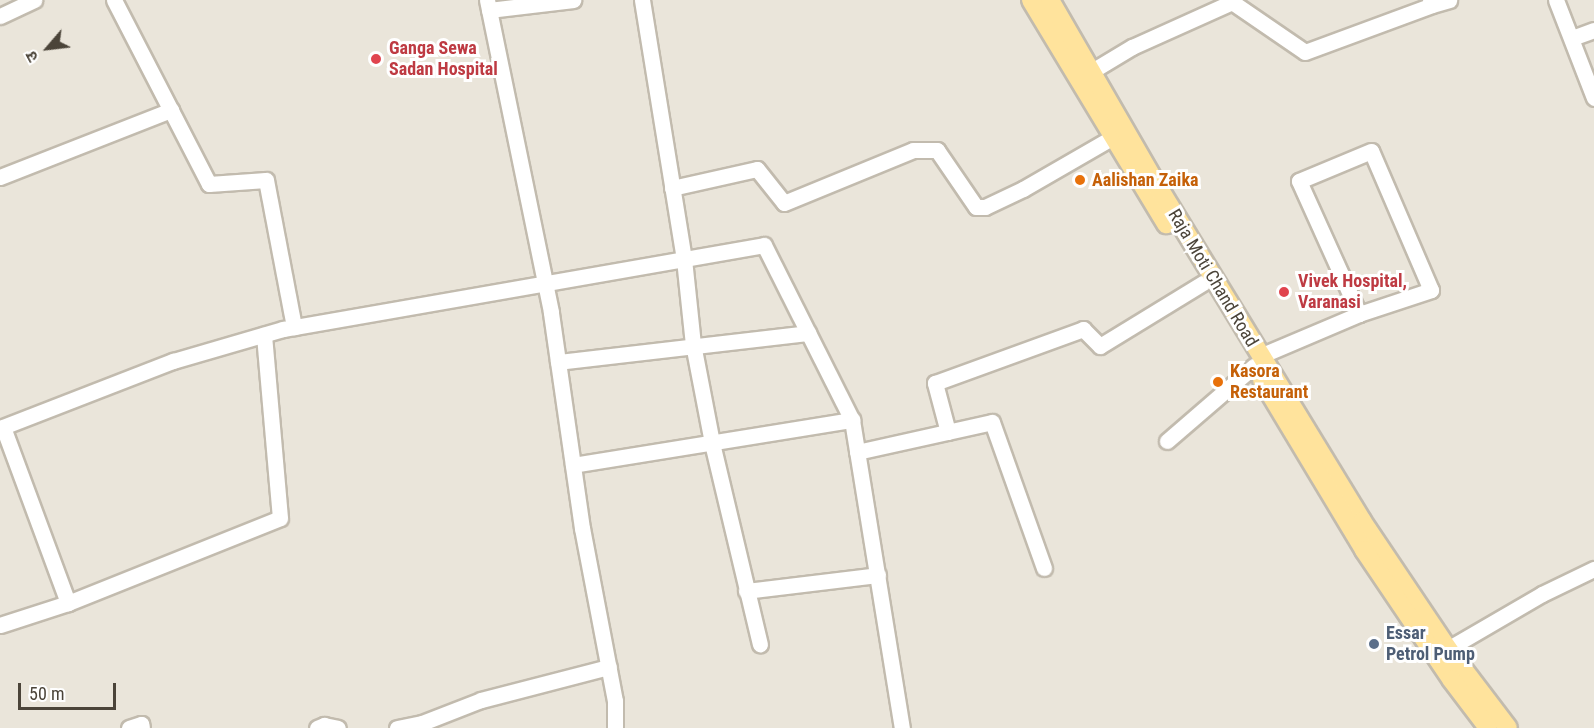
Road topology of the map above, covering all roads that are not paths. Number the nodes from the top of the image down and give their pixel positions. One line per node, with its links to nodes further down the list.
1 (34, 0): 11 (street)
2 (114, 0): 16 (street)
3 (573, 0): 10 (street)
4 (642, 0): 19 (street)
5 (1031, 0): 17 (main road)
6 (1050, 0): 14 (main road, Raja Moti Chand Road)
7 (1449, 0): 9 (street)
8 (1556, 0): 13 (street)
9 (1431, 3): 14 (street)
10 (488, 5): 22 (street)
11 (0, 16)
12 (1594, 30): 13 (street)
13 (1572, 38): 15 (street)
14 (1092, 71): 28 (main road, Raja Moti Chand Road)
15 (1594, 98)
16 (171, 110): 18 (street); 24 (street)
17 (1113, 137): 19 (street); 21 (main road)
18 (0, 177)
19 (672, 188): 20 (street)
20 (684, 260): 22 (street); 25 (street); 27 (street)
21 (1203, 283): 28 (main road); 32 (street)
22 (545, 284): 24 (street); 29 (street)
23 (1359, 314): 23 (street); 28 (street)
24 (294, 327): 26 (street)
25 (808, 333): 27 (street); 30 (street)
26 (264, 335): 31 (street); 41 (street)
27 (693, 344): 29 (street); 34 (street)
28 (1257, 361): 33 (street); 44 (main road, Raja Moti Chand Road)
29 (558, 362): 36 (street)
30 (852, 420): 34 (street); 35 (street)
31 (1, 427): 41 (street)
32 (948, 432): 35 (street); 37 (street)
33 (1167, 441)
34 (712, 442): 36 (street); 40 (street)
35 (857, 452): 39 (street)
36 (573, 465): 45 (street)
37 (1044, 568)
38 (1594, 569): 44 (street)
39 (878, 575): 40 (street); 52 (street)
40 (746, 591): 43 (street)
41 (68, 603): 42 (street)
42 (0, 625)
43 (760, 644)
44 (1442, 652): 53 (main road); 54 (main road, Raja Moti Chand Road)
45 (609, 667): 50 (street); 51 (street)
46 (129, 728): 47 (street)
47 (142, 728)
48 (317, 728): 49 (street)
49 (338, 728)
50 (397, 728)
51 (615, 728)
52 (902, 728)
53 (1488, 728)
54 (1508, 728)

